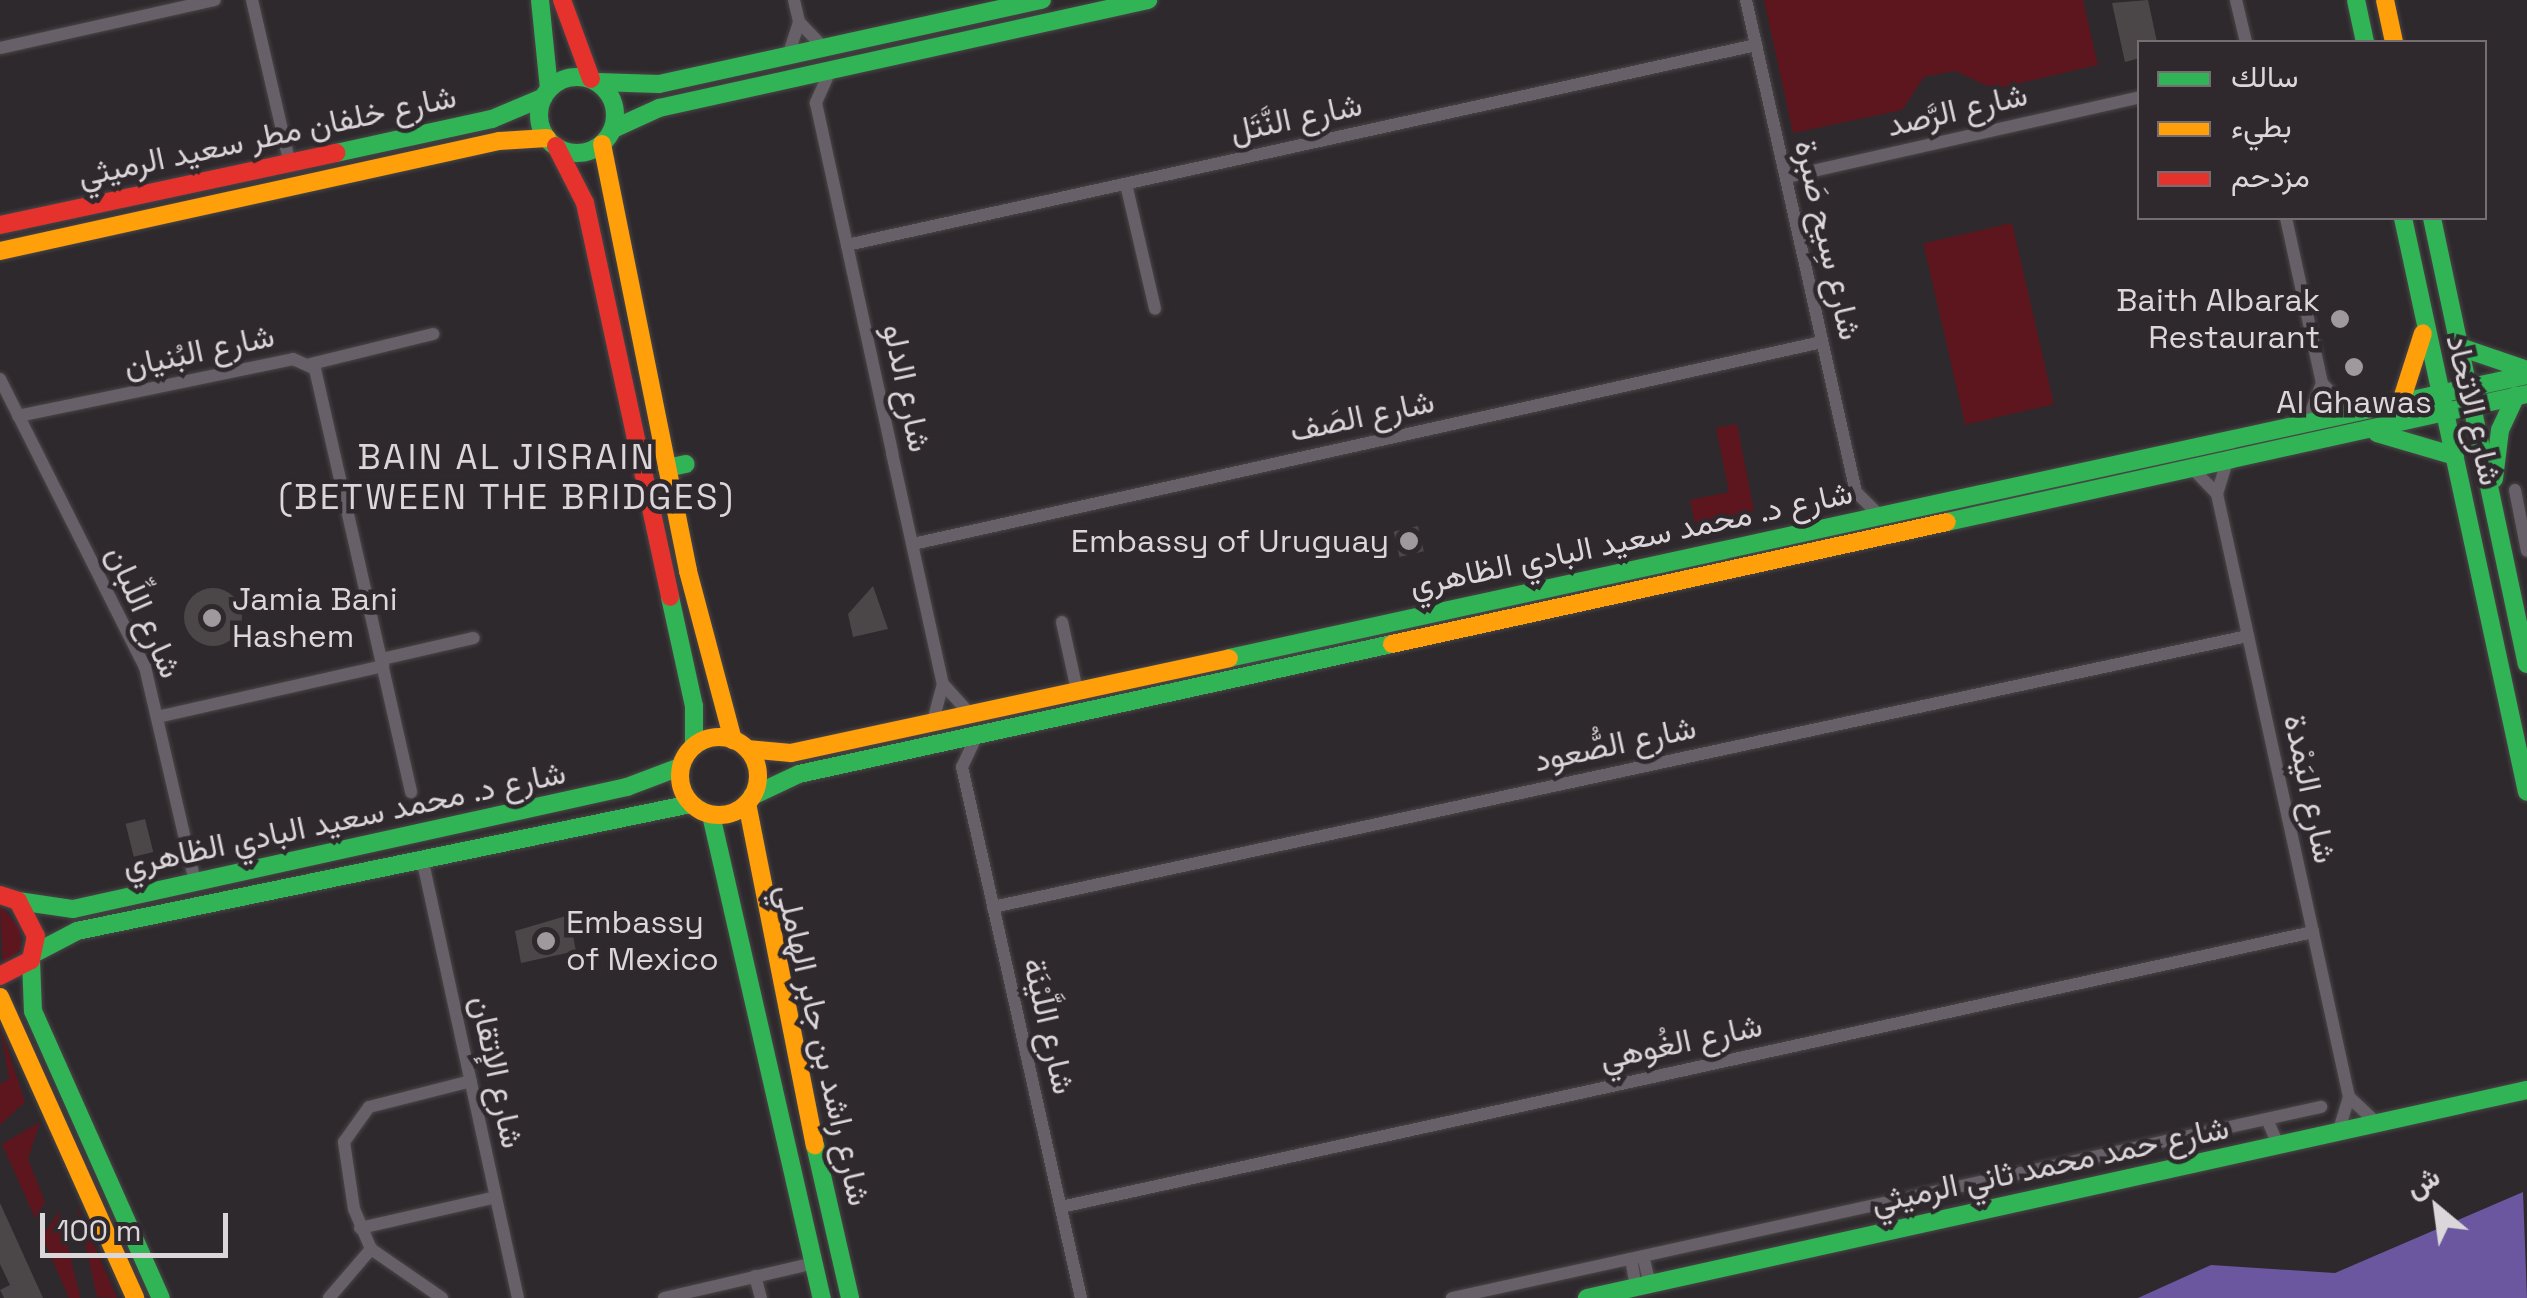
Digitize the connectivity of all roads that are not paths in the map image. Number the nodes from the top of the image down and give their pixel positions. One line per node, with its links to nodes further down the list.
1 (215, 0): 19 (street)
2 (252, 0): 30 (street)
3 (540, 0): 25 (street)
4 (562, 0): 24 (street)
5 (794, 0): 12 (street)
6 (1042, 0): 13 (street)
7 (1148, 0): 18 (street)
8 (1746, 0): 17 (street, شارع سِيح صَبرة)
9 (2236, 0): 14 (street)
10 (2356, 0): 15 (street)
11 (2385, 0): 16 (street)
12 (798, 22): 20 (street); 21 (street)
13 (934, 24): 18 (street); 20 (street)
14 (2246, 40)
15 (2365, 40)
16 (2394, 40)
17 (1756, 45): 31 (street, شارع سِيح صَبرة); 32 (street, شارع النَّتَل)
18 (939, 46): 22 (street)
19 (0, 48)
20 (824, 48): 21 (street)
21 (788, 56): 24 (street)
22 (830, 71): 23 (street); 27 (street)
23 (791, 79): 27 (street); 28 (street)
24 (594, 80): 25 (street); 28 (street)
25 (546, 93): 29 (street); 30 (street, شارع خلفان مطر سعيد الرميثي)
26 (2137, 99): 31 (street, شارع الرَّصد)
27 (816, 103): 37 (street, شارع الدلو)
28 (607, 136): 29 (street); 60 (street)
29 (552, 142): 38 (street, شارع خلفان مطر سعيد الرميثي); 87 (street)
30 (289, 160): 36 (street, شارع خلفان مطر سعيد الرميثي)
31 (1786, 177): 42 (street, شارع سِيح صَبرة)
32 (1126, 184): 37 (street, شارع النَّتَل); 39 (street)
33 (2286, 220): 47 (street)
34 (2402, 220): 40 (street, شارع الاتحاد)
35 (2432, 220): 43 (street, شارع الاتحاد)
36 (0, 225)
37 (848, 244): 68 (street, شارع الدلو)
38 (0, 251)
39 (1155, 309)
40 (2424, 323): 50 (street); 51 (street, شارع الاتحاد)
41 (433, 334): 44 (street)
42 (1822, 342): 63 (street, شارع سِيح صَبرة); 68 (street, شارع الصَف)
43 (2460, 347): 45 (street); 49 (street, شارع الاتحاد)
44 (310, 364): 53 (street, شارع البُنيان); 75 (street, شارع البُنيان)
45 (2527, 372): 49 (street, شارع د. محمد سعيد البادي الظاهري)
46 (0, 379): 53 (street, شارع اللِّبان)
47 (2322, 383): 52 (street); 54 (street)
48 (2521, 395): 49 (street, شارع د. محمد سعيد البادي الظاهري); 65 (street)
49 (2470, 397): 51 (street, شارع د. محمد سعيد البادي الظاهري); 65 (street, شارع الاتحاد)
50 (2400, 402): 51 (street, شارع د. محمد سعيد البادي الظاهري); 52 (street, شارع د. محمد سعيد البادي الظاهري)
51 (2443, 402): 55 (street, شارع د. محمد سعيد البادي الظاهري); 56 (street, شارع الاتحاد)
52 (2349, 412): 54 (street, شارع د. محمد سعيد البادي الظاهري)
53 (18, 416): 82 (street, شارع اللِّبان)
54 (2307, 422): 61 (street, شارع د. محمد سعيد البادي الظاهري)
55 (2346, 434): 56 (street); 57 (street, شارع د. محمد سعيد البادي الظاهري)
56 (2455, 456): 91 (street, شارع الاتحاد)
57 (2228, 459): 59 (street, شارع د. محمد سعيد البادي الظاهري); 64 (street, شارع اليَمْدة)
58 (686, 464): 60 (street)
59 (2192, 467): 61 (street, شارع د. محمد سعيد البادي الظاهري); 64 (street)
60 (667, 468): 85 (street)
61 (2140, 468): 66 (street, شارع د. محمد سعيد البادي الظاهري); 80 (street, شارع د. محمد سعيد البادي الظاهري)
62 (2514, 490): 69 (street)
63 (1856, 492): 66 (street); 67 (street)
64 (2217, 494): 73 (street, شارع اليَمْدة)
65 (2492, 504): 70 (street, شارع الاتحاد)
66 (1879, 515): 67 (street, شارع د. محمد سعيد البادي الظاهري)
67 (1841, 524): 77 (street, شارع د. محمد سعيد البادي الظاهري)
68 (913, 544): 78 (street, شارع الدلو)
69 (2527, 551)
70 (2506, 570): 71 (street); 76 (street, شارع الاتحاد)
71 (2527, 576)
72 (1062, 622): 79 (street)
73 (2248, 636): 98 (street, شارع الصُّعود); 99 (street, شارع اليَمْدة)
74 (474, 638): 75 (street)
75 (383, 662): 82 (street); 90 (street, شارع البُنيان)
76 (2527, 664)
77 (1112, 682): 79 (street, شارع د. محمد سعيد البادي الظاهري); 80 (street)
78 (944, 684): 81 (street, شارع الدلو); 83 (street, شارع الدلو)
79 (1077, 690): 81 (street, شارع د. محمد سعيد البادي الظاهري)
80 (1116, 704): 84 (street, شارع د. محمد سعيد البادي الظاهري)
81 (970, 714): 83 (street, شارع د. محمد سعيد البادي الظاهري)
82 (157, 718): 96 (street, شارع اللِّبان)
83 (933, 722): 85 (street, شارع د. محمد سعيد البادي الظاهري)
84 (976, 735): 86 (street, شارع د. محمد سعيد البادي الظاهري); 89 (street)
85 (740, 744): 87 (street); 92 (street)
86 (936, 744): 89 (street); 92 (street, شارع د. محمد سعيد البادي الظاهري)
87 (694, 746): 88 (street)
88 (680, 767): 93 (street); 96 (street, شارع د. محمد سعيد البادي الظاهري)
89 (962, 767): 98 (street, شارع اللَّيْنَة)
90 (411, 792)
91 (2527, 792)
92 (750, 800): 94 (street); 127 (street, شارع راشد بن جابر الهاملي)
93 (692, 804): 94 (street); 95 (street, شارع د. محمد سعيد البادي الظاهري)
94 (711, 814): 116 (street, شارع راشد بن جابر الهاملي)
95 (422, 858): 100 (street, شارع د. محمد سعيد البادي الظاهري); 103 (street, شارع الإتقان)
96 (195, 882): 97 (street, شارع د. محمد سعيد البادي الظاهري)
97 (6, 896): 100 (street)
98 (993, 907): 112 (street, شارع اللَّيْنَة)
99 (2313, 932): 105 (street, شارع اليَمْدة); 112 (street, شارع الغُوهي)
100 (33, 957): 101 (street, شارع د. محمد سعيد البادي الظاهري); 120 (street)
101 (0, 976)
102 (0, 997): 119 (street)
103 (471, 1082): 111 (street, شارع الإتقان); 113 (street)
104 (2527, 1090): 108 (street, شارع حمد محمد ثاني الرميثي)
105 (2349, 1097): 108 (street); 109 (street, شارع اليَمْدة)
106 (2321, 1107): 107 (street)
107 (2268, 1119): 110 (street); 115 (street)
108 (2378, 1124): 109 (street, شارع حمد محمد ثاني الرميثي)
109 (2338, 1133): 110 (street, شارع حمد محمد ثاني الرميثي)
110 (2278, 1146): 118 (street, شارع حمد محمد ثاني الرميثي)
111 (496, 1197): 113 (street); 123 (street, شارع الإتقان)
112 (1061, 1207): 128 (street, شارع اللَّيْنَة)
113 (360, 1228): 114 (street)
114 (370, 1248): 121 (street); 122 (street)
115 (1637, 1257): 118 (street); 129 (street)
116 (814, 1263): 117 (street); 126 (street, شارع راشد بن جابر الهاملي)
117 (755, 1276): 124 (street); 125 (street)
118 (1643, 1286): 130 (street, شارع حمد محمد ثاني الرميثي)
119 (135, 1298)
120 (161, 1298)
121 (329, 1298)
122 (442, 1298)
123 (518, 1298)
124 (664, 1298)
125 (762, 1298)
126 (822, 1298)
127 (850, 1298)
128 (1081, 1298)
129 (1452, 1298)
130 (1587, 1298)

